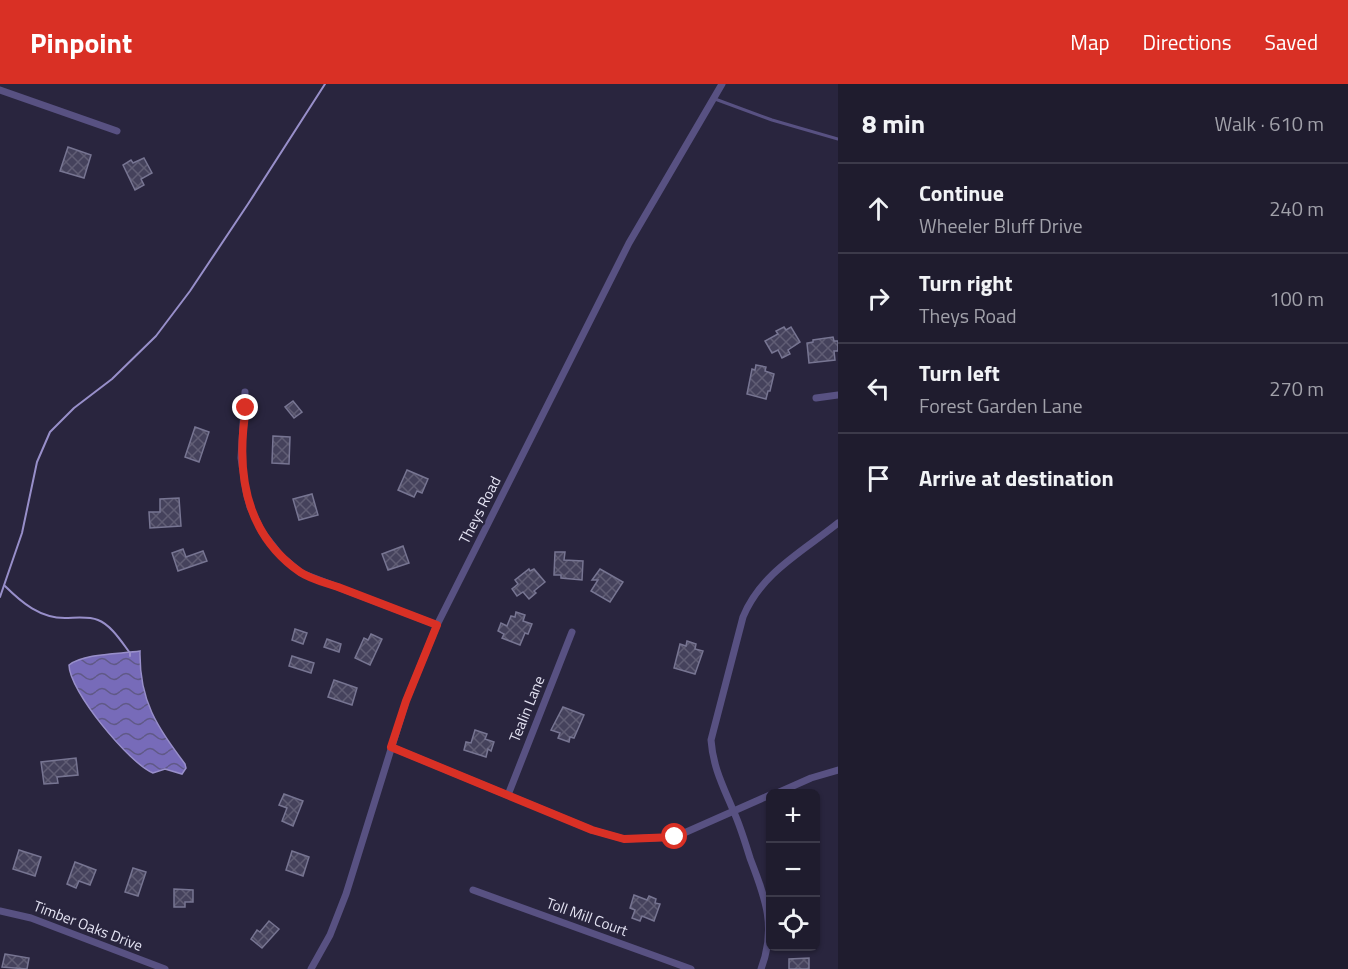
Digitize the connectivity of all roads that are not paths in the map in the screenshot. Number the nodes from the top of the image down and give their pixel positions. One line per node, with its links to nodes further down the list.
1 (722, 84): 3 (street, Theys Road)
2 (0, 90): 4 (street)
3 (713, 99): 5 (lane); 10 (street, Theys Road)
4 (117, 131)
5 (838, 139)
6 (245, 392): 10 (street)
7 (838, 395): 8 (street)
8 (816, 398)
9 (838, 524): 17 (street)
10 (437, 625): 12 (street, Theys Road)
11 (572, 632): 15 (street, Tealin Lane)
12 (391, 747): 15 (street); 21 (street, Theys Road)
13 (838, 770): 14 (street)
14 (786, 789)
15 (508, 795): 17 (street)
16 (766, 797): 17 (street)
17 (734, 812): 23 (street)
18 (473, 890): 22 (street, Toll Mill Court)
19 (0, 911): 20 (street, Timber Oaks Drive)
20 (165, 969)
21 (311, 969)
22 (691, 969)
23 (761, 969)

